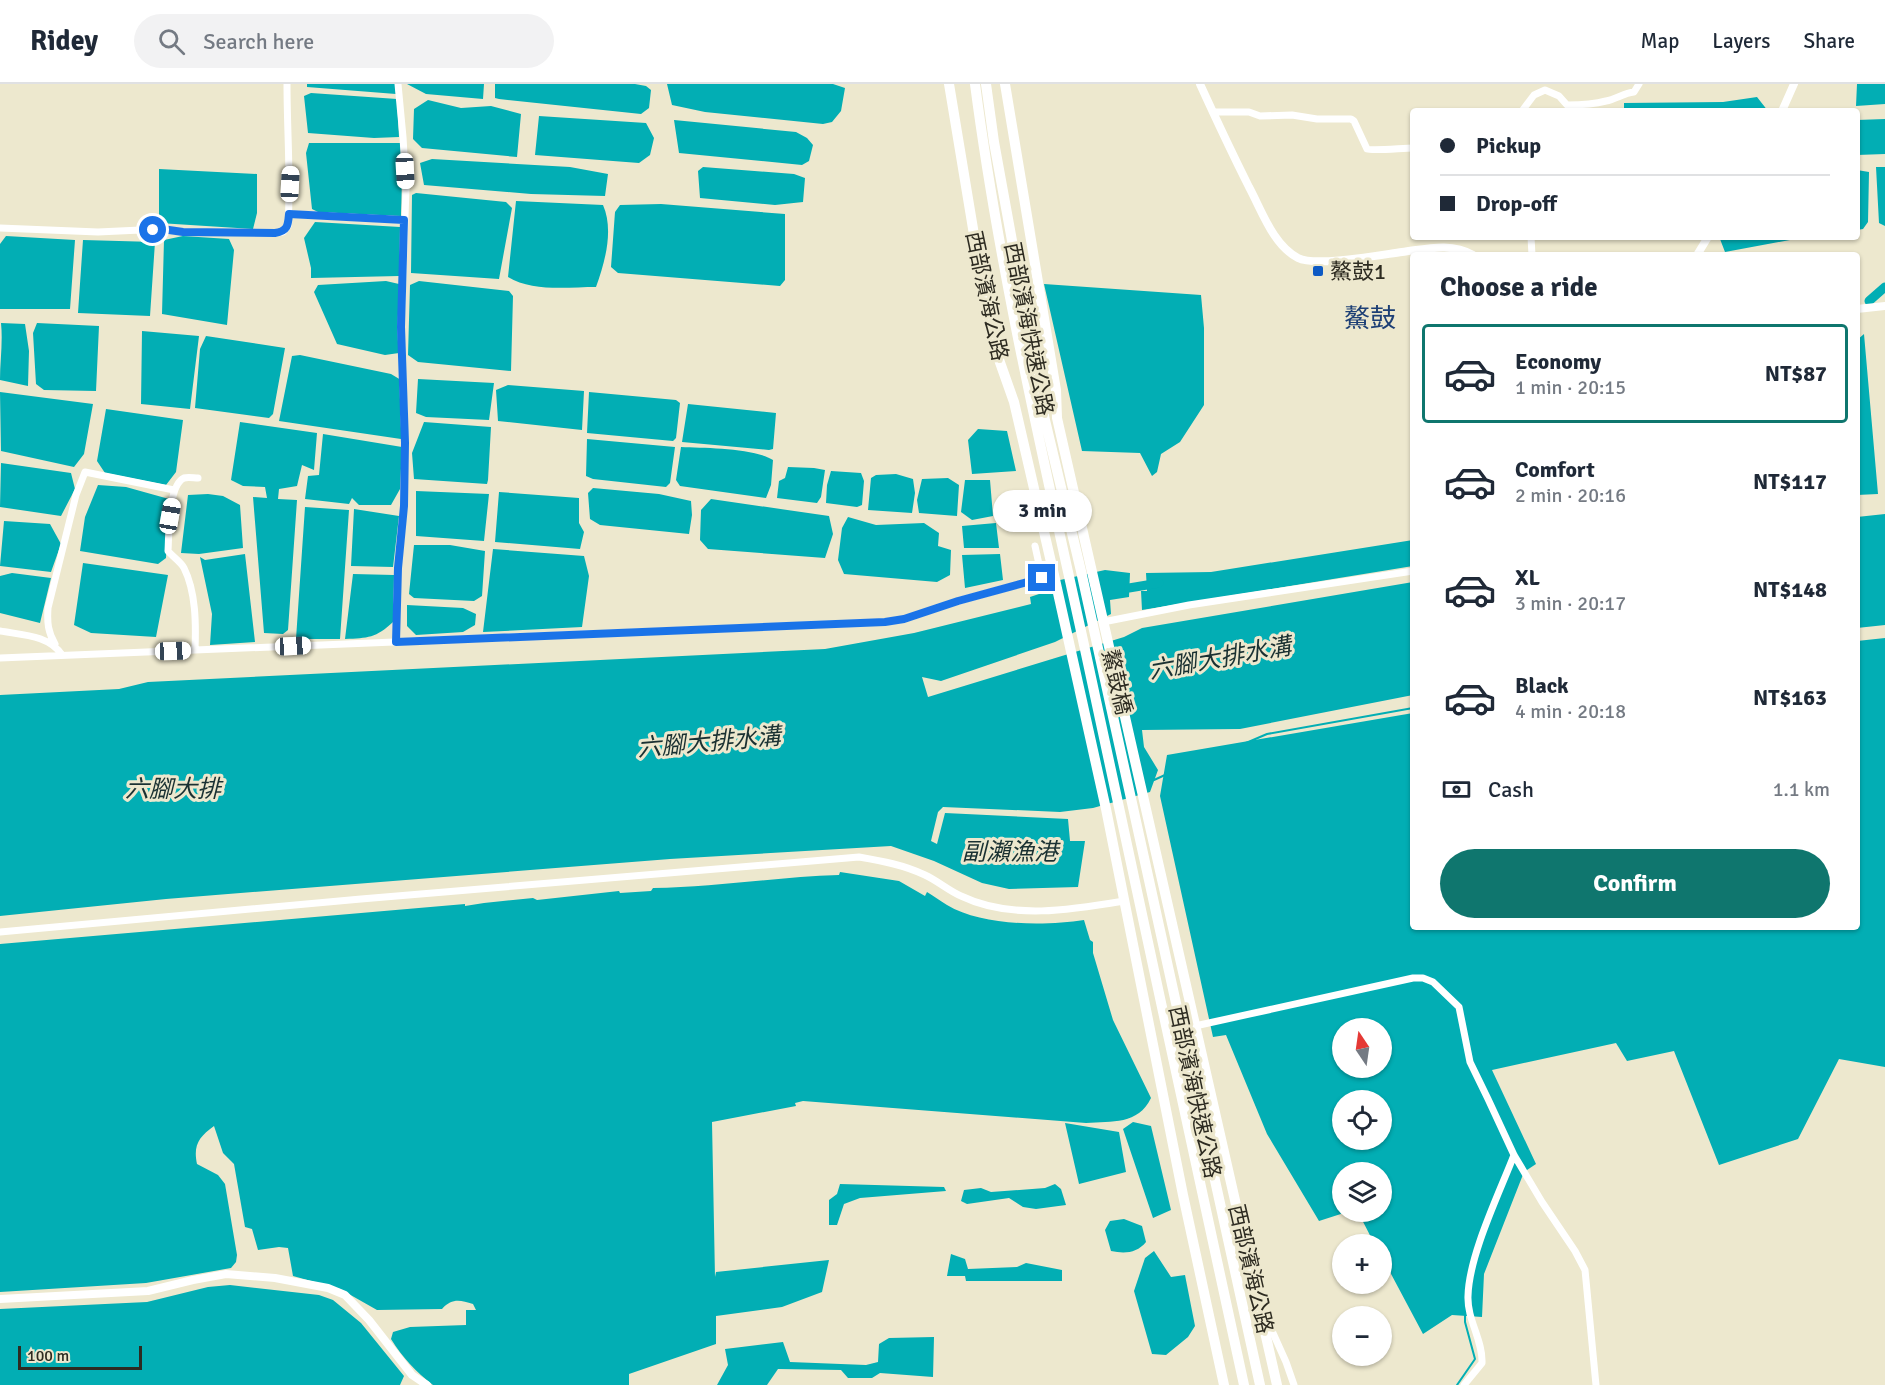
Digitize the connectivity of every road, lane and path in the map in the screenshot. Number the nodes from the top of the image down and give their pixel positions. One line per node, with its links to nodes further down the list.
1 (287, 84): 14 (street)
2 (398, 84): 15 (street)
3 (949, 84): 26 (main road, 西部濱海公路)
4 (975, 84): 23 (main road, 西部濱海快速公路)
5 (986, 84): 24 (main road, 西部濱海快速公路)
6 (1005, 84): 27 (main road, 鰲鼓橋)
7 (1200, 84): 12 (street)
8 (1639, 84): 10 (street)
9 (1794, 84): 11 (street)
10 (1523, 108)
11 (1783, 108)
12 (1213, 112): 13 (street); 17 (street)
13 (1410, 148)
14 (289, 214): 15 (street); 16 (street)
15 (404, 220): 29 (street)
16 (0, 228)
17 (1467, 252)
18 (1885, 306): 19 (street)
19 (1860, 309)
20 (198, 477): 21 (street)
21 (174, 490): 30 (street); 31 (street)
22 (1035, 546): 29 (street)
23 (1067, 570): 35 (main road, 鰲鼓橋)
24 (1081, 571): 34 (main road, 鰲鼓橋)
25 (1410, 571): 27 (street)
26 (1054, 574): 37 (main road, 鰲鼓橋)
27 (1103, 622): 36 (main road, 鰲鼓橋)
28 (0, 631): 30 (street)
29 (396, 642): 31 (street)
30 (55, 644): 32 (street)
31 (195, 650): 32 (street)
32 (62, 655): 33 (street)
33 (0, 658)
34 (1130, 798): 46 (main road, 西部濱海快速公路)
35 (1118, 801): 45 (main road, 西部濱海快速公路)
36 (1145, 801): 39 (main road, 西部濱海公路)
37 (1124, 902): 38 (street); 44 (main road)
38 (0, 932)
39 (1195, 1026): 40 (street); 42 (main road, 西部濱海公路)
40 (1514, 1155): 49 (street); 50 (street)
41 (0, 1299): 43 (street)
42 (1258, 1299): 47 (main road, 西部濱海公路); 48 (street)
43 (427, 1385)
44 (1224, 1385)
45 (1244, 1385)
46 (1260, 1385)
47 (1277, 1385)
48 (1294, 1385)
49 (1464, 1385)
50 (1596, 1385)

